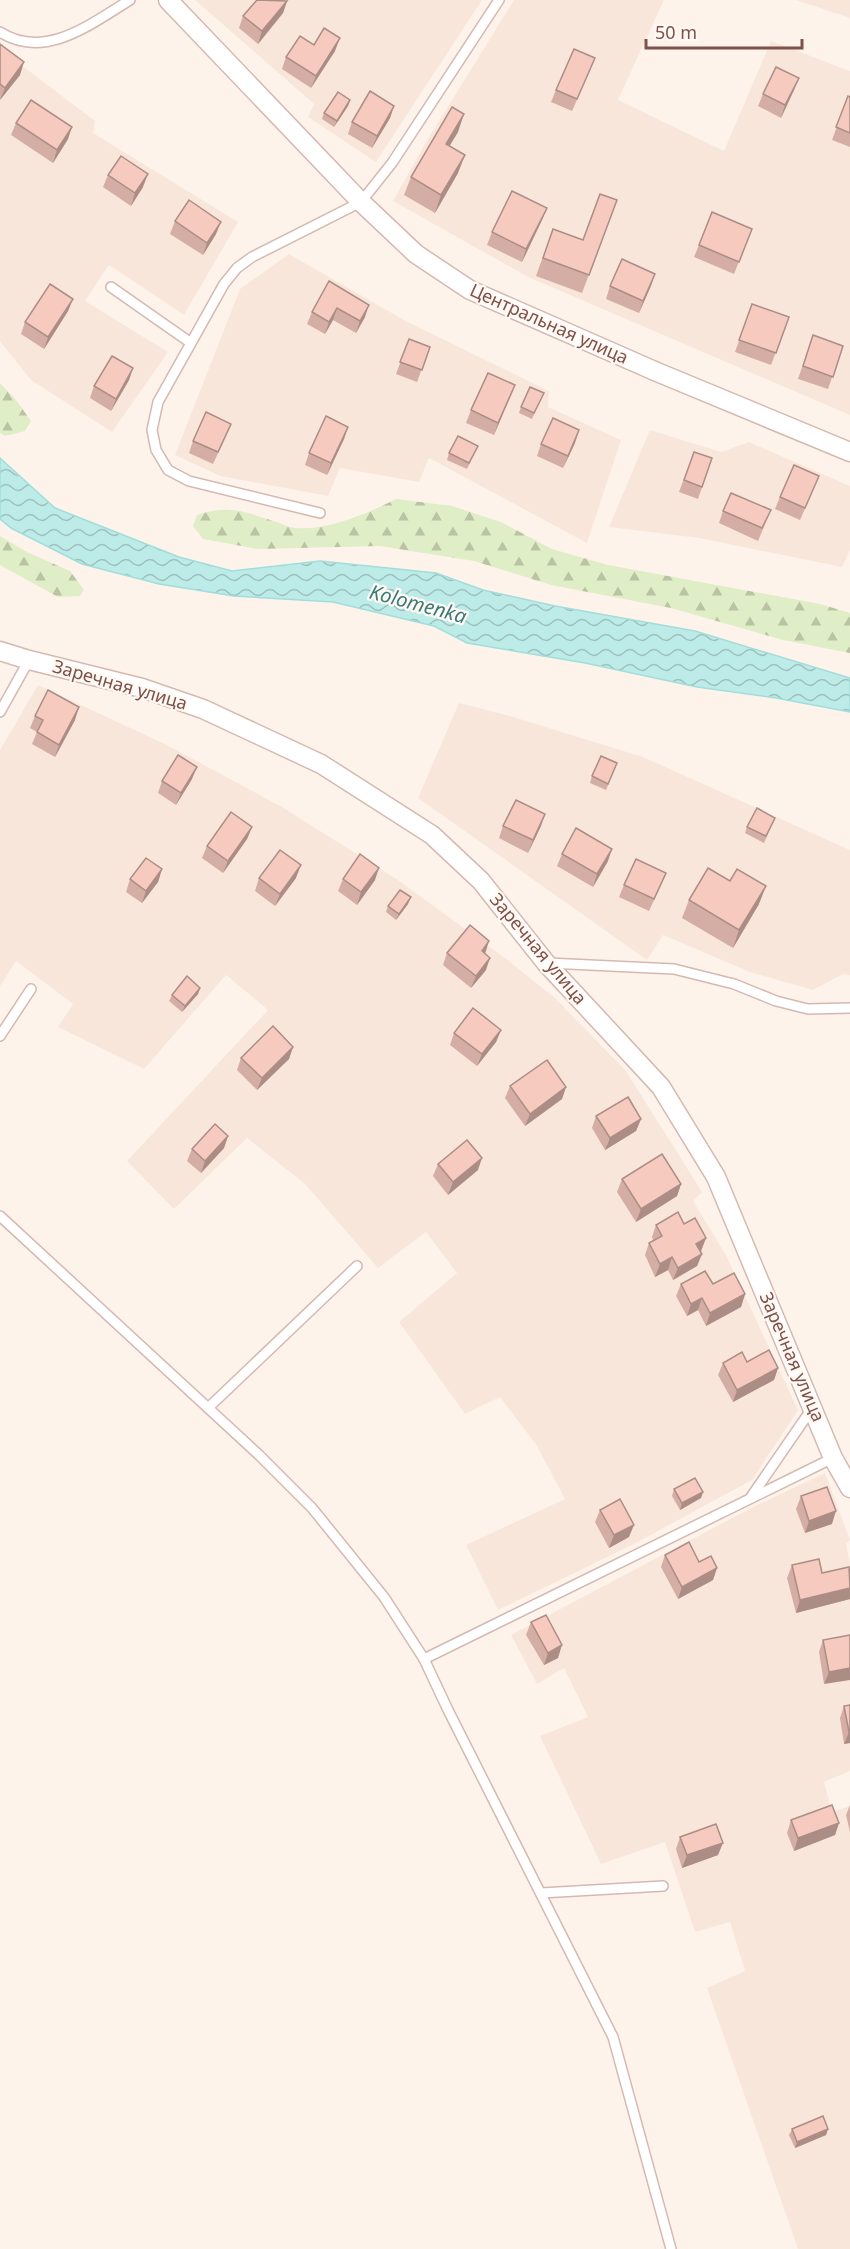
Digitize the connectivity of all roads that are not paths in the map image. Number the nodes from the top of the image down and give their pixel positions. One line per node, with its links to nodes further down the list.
1 (130, 0): 4 (lane)
2 (168, 0): 5 (street, Центральная улица)
3 (499, 0): 5 (lane)
4 (0, 32)
5 (361, 202): 7 (lane); 8 (street, Центральная улица)
6 (111, 287): 7 (lane)
7 (191, 343): 9 (lane)
8 (850, 452)
9 (320, 513)
10 (0, 651): 11 (street, Заречная улица)
11 (29, 660): 12 (lane); 13 (street, Заречная улица)
12 (0, 712)
13 (546, 963): 15 (lane); 19 (street, Заречная улица)
14 (31, 989): 16 (lane)
15 (850, 1008)
16 (0, 1036)
17 (0, 1216): 20 (lane)
18 (357, 1266): 20 (lane)
19 (813, 1407): 21 (street, Заречная улица); 23 (lane)
20 (208, 1408): 24 (lane)
21 (833, 1458): 22 (street, Заречная улица); 23 (lane)
22 (850, 1488)
23 (750, 1499): 24 (lane)
24 (424, 1659): 26 (lane)
25 (663, 1886): 26 (lane)
26 (541, 1893): 27 (lane)
27 (671, 2249)

